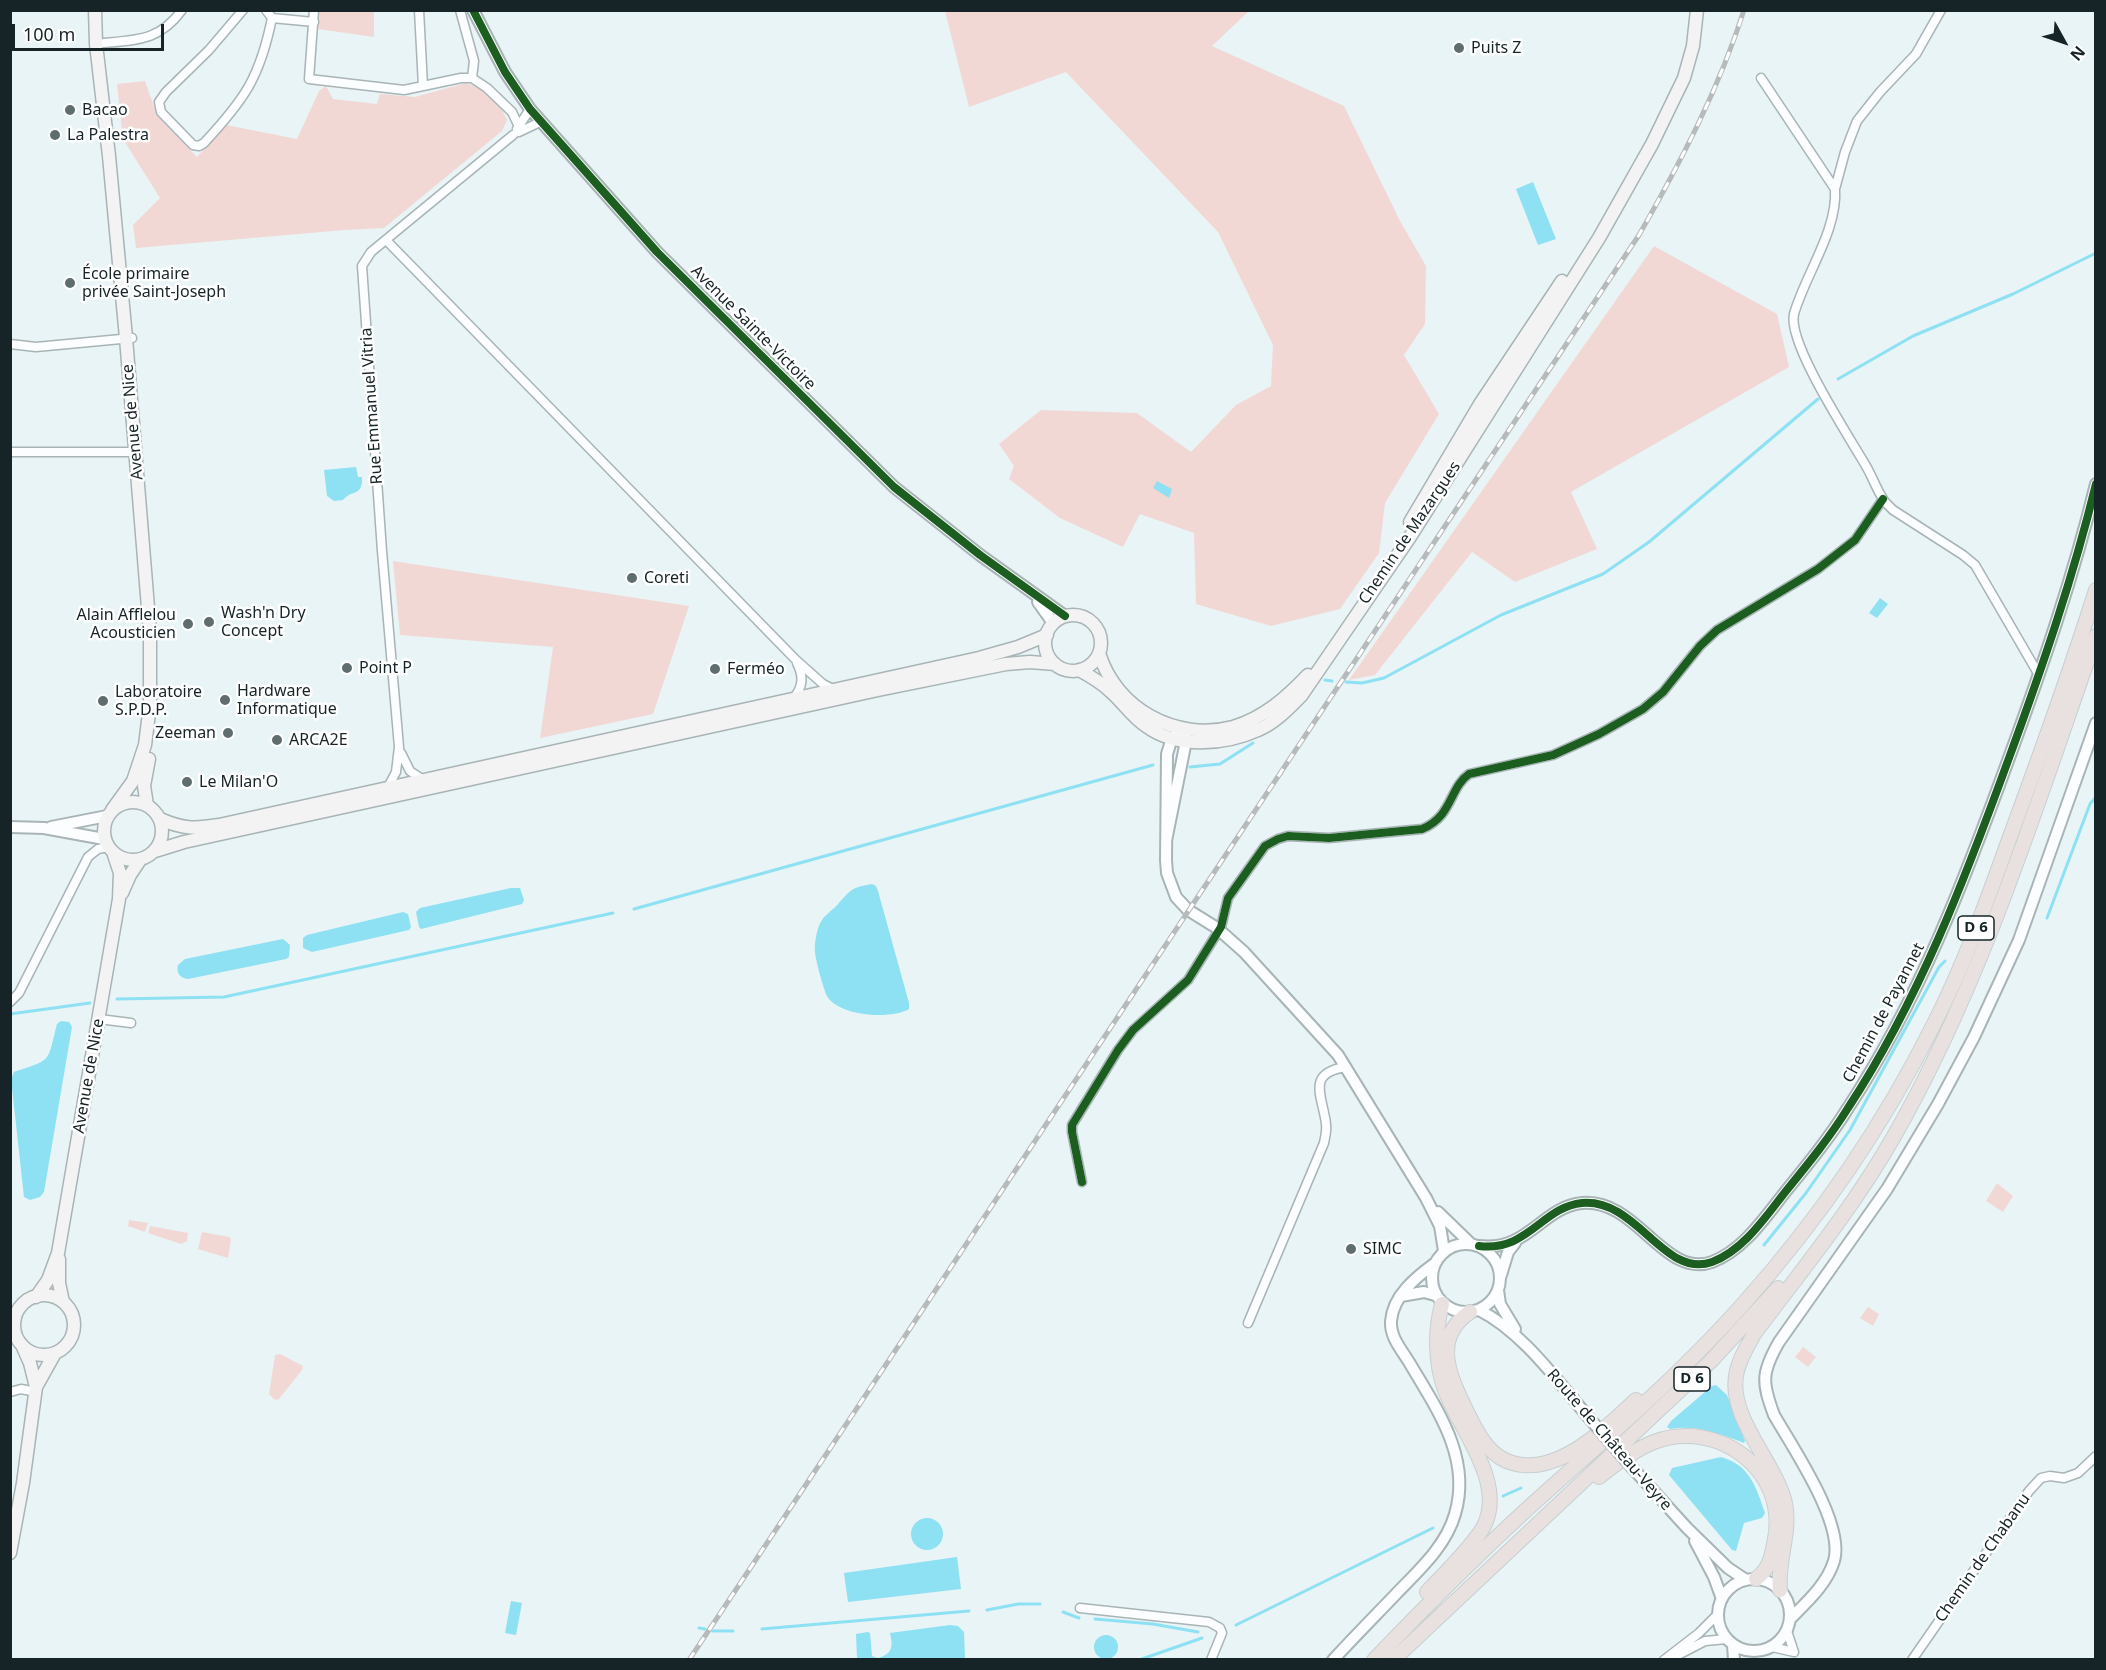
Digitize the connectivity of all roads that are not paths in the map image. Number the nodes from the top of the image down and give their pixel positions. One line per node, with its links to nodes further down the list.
1 (95, 10): 13 (main road, Avenue de Nice)
2 (182, 10): 14 (street)
3 (243, 10): 11 (street)
4 (266, 10): 11 (street)
5 (314, 10): 12 (street)
6 (419, 10): 17 (street)
7 (460, 10): 15 (street)
8 (472, 10): 18 (street, Avenue Sainte-Victoire)
9 (1697, 10): 34 (main road, Chemin de Mazargues)
10 (1941, 10): 21 (street)
11 (272, 18): 12 (street)
12 (314, 22): 17 (street)
13 (97, 25): 14 (main road, Avenue de Nice); 23 (main road, Avenue de Nice)
14 (104, 43): 23 (main road, Avenue de Nice)
15 (472, 78): 17 (street); 20 (street)
16 (1761, 78): 21 (street)
17 (423, 86)
18 (530, 109): 19 (street, Avenue Sainte-Victoire); 20 (street)
19 (540, 122): 20 (street); 30 (street, Avenue Sainte-Victoire)
20 (518, 131): 22 (street, Rue Emmanuel Vitria)
21 (1835, 189): 28 (street)
22 (386, 240): 36 (street); 46 (street, Rue Emmanuel Vitria)
23 (129, 338): 24 (street); 26 (main road, Avenue de Nice); 49 (main road, Avenue de Nice)
24 (10, 344)
25 (10, 452): 26 (street)
26 (135, 452): 50 (main road, Avenue de Nice)
27 (2096, 484): 39 (street, Chemin de Payannet)
28 (1882, 499): 39 (street); 59 (street)
29 (2096, 590): 68 (highway, D 6)
30 (1031, 592): 31 (street, Avenue Sainte-Victoire); 32 (street, Avenue Sainte-Victoire)
31 (1065, 616): 32 (main road); 35 (main road)
32 (1050, 629): 37 (main road); 40 (main road)
33 (2096, 636): 63 (highway, D 6)
34 (1332, 651): 42 (main road); 45 (main road)
35 (1099, 653): 38 (main road); 42 (main road)
36 (796, 660): 40 (street); 41 (street)
37 (1055, 664): 38 (main road); 56 (main road)
38 (1079, 670): 44 (main road)
39 (2039, 675): 67 (street, Chemin de Payannet)
40 (835, 690): 41 (main road)
41 (793, 699): 47 (main road)
42 (1183, 728): 44 (street); 45 (street)
43 (2094, 730): 91 (street)
44 (1172, 738): 45 (main road); 54 (street)
45 (1186, 741): 54 (street)
46 (399, 747): 47 (street); 48 (street)
47 (425, 781): 48 (main road)
48 (387, 789): 51 (main road)
49 (147, 805): 50 (main road); 51 (main road)
50 (109, 813): 53 (street); 55 (main road)
51 (160, 819): 56 (main road)
52 (10, 827): 53 (street)
53 (44, 828): 55 (street)
54 (1166, 841): 59 (street)
55 (108, 847): 57 (main road); 58 (main road, Avenue de Nice); 60 (street)
56 (155, 851): 57 (main road)
57 (140, 860): 58 (main road, Avenue de Nice)
58 (119, 899): 61 (main road, Avenue de Nice)
59 (1220, 930): 64 (street); 65 (street)
60 (10, 1002)
61 (99, 1019): 62 (street); 71 (main road, Avenue de Nice)
62 (131, 1023)
63 (1938, 1053): 92 (highway); 93 (highway, D 6)
64 (1346, 1067): 66 (street); 80 (street)
65 (1082, 1182)
66 (1426, 1198): 69 (street); 70 (street)
67 (1519, 1238): 69 (street, Chemin de Payannet); 73 (street, Chemin de Payannet)
68 (1799, 1238): 78 (highway); 105 (highway, D 6)
69 (1474, 1245): 70 (street); 73 (street)
70 (1444, 1251): 72 (street)
71 (58, 1253): 75 (main road, Avenue de Nice); 77 (main road, Avenue de Nice)
72 (1434, 1264): 74 (street); 76 (street)
73 (1499, 1285): 78 (street); 83 (street, Route de Château-Veyre)
74 (1401, 1296): 76 (street); 103 (street)
75 (36, 1297): 77 (main road); 79 (main road)
76 (1439, 1299): 78 (street); 104 (highway)
77 (63, 1302): 84 (main road)
78 (1474, 1311): 83 (street, Route de Château-Veyre)
79 (14, 1312): 81 (main road)
80 (1248, 1323)
81 (12, 1329): 82 (main road)
82 (21, 1344): 84 (main road); 85 (main road)
83 (1531, 1352): 88 (street, Route de Château-Veyre, bridge)
84 (55, 1353): 85 (main road)
85 (36, 1389): 86 (street); 89 (main road)
86 (10, 1392)
87 (2096, 1456): 112 (street, Chemin de Chabanu)
88 (1687, 1528): 90 (street, Route de Château-Veyre); 94 (street, Route de Château-Veyre)
89 (10, 1552)
90 (1751, 1580): 92 (street); 93 (highway); 94 (street)
91 (1814, 1594): 92 (street); 97 (street)
92 (1784, 1596): 97 (street)
93 (1458, 1597): 106 (highway, D 6)
94 (1722, 1599): 96 (street)
95 (1080, 1608): 102 (street)
96 (1718, 1614): 99 (street); 107 (street)
97 (1790, 1619): 98 (street)
98 (1787, 1631): 100 (street); 101 (street)
99 (1730, 1642): 100 (street); 108 (street); 109 (street)
100 (1768, 1649): 101 (street); 110 (street)
101 (1794, 1652): 111 (street)
102 (1211, 1659)
103 (1333, 1659)
104 (1365, 1659)
105 (1374, 1659)
106 (1393, 1659)
107 (1664, 1659)
108 (1671, 1659)
109 (1734, 1659)
110 (1755, 1659)
111 (1802, 1659)
112 (1912, 1659)

